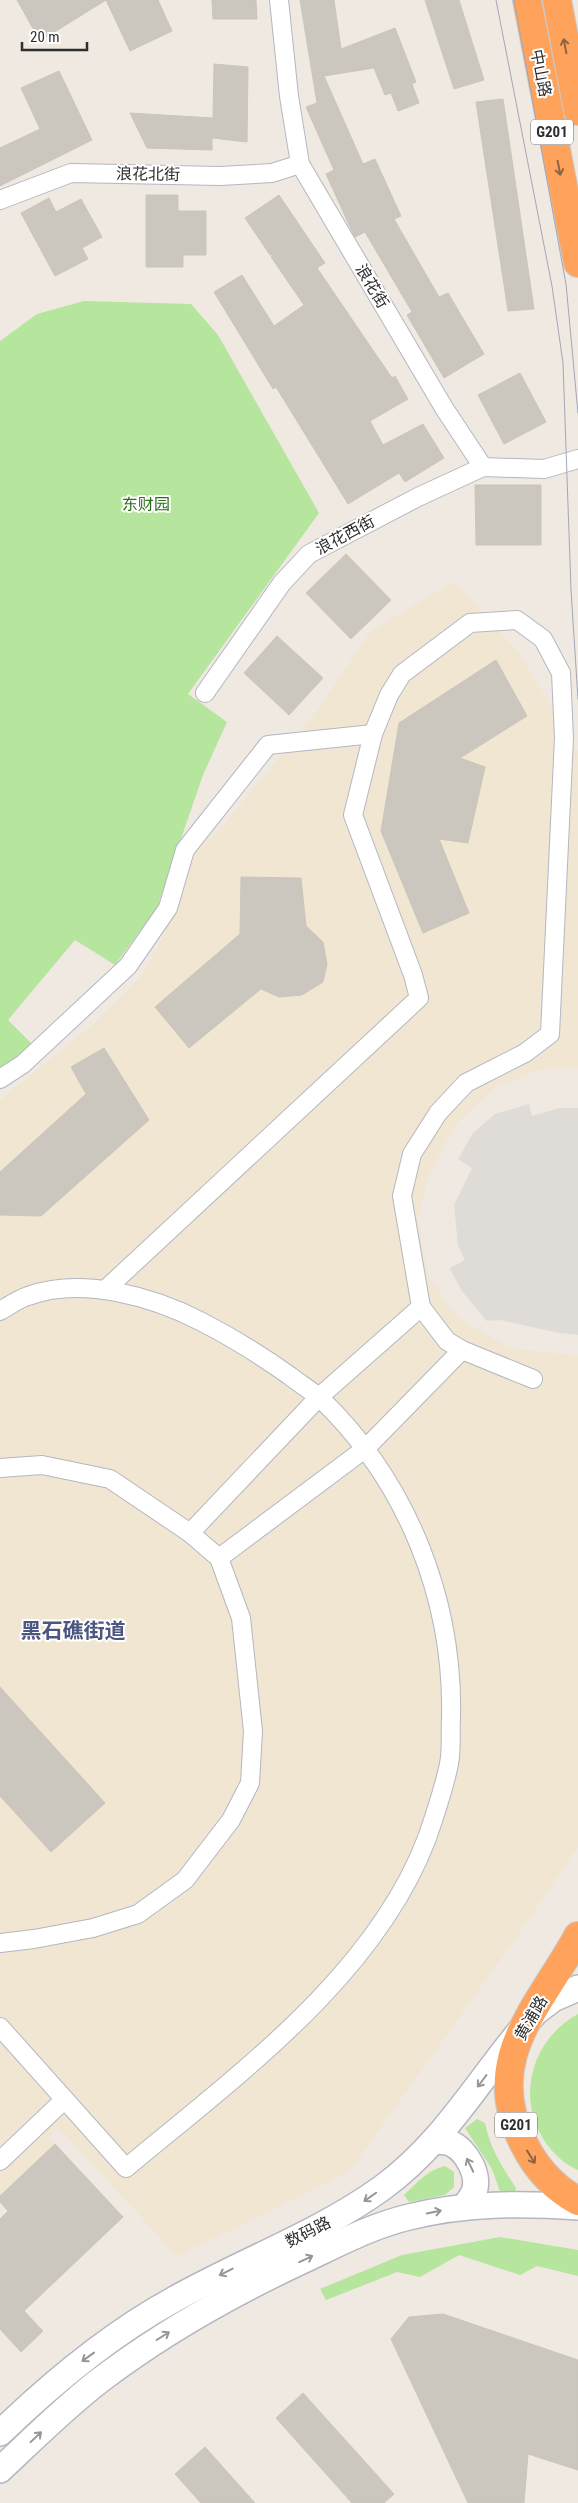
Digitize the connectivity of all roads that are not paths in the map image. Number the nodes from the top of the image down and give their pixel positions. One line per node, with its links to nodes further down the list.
1 (279, 0): 5 (street, 浪花街)
2 (527, 0): 7 (highway, 中山路 / G201, one-way to 7)
3 (556, 0): 4 (highway, 中山路 / G201, one-way to 3)
4 (578, 111)
5 (300, 164): 6 (street, 浪花北街); 9 (street, 浪花街)
6 (0, 200)
7 (578, 263)
8 (578, 460): 9 (street)
9 (483, 467): 10 (street, 浪花西街)
10 (205, 693)
11 (373, 734): 12 (street); 13 (street); 14 (street)
12 (0, 1079)
13 (106, 1289): 15 (street); 18 (street)
14 (421, 1307): 16 (street); 18 (street)
15 (0, 1311)
16 (462, 1350): 17 (street); 19 (street)
17 (533, 1379)
18 (319, 1397): 19 (street); 21 (street)
19 (366, 1448): 22 (street); 28 (street)
20 (0, 1468): 21 (street)
21 (190, 1532): 22 (street)
22 (219, 1558): 24 (street)
23 (578, 1936): 27 (highway, 黄浦路 / G201)
24 (0, 1942)
25 (578, 1988): 27 (main road, 数码路)
26 (0, 2027): 28 (street)
27 (522, 2028): 29 (main road, 数码路, one-way to 29); 31 (highway, 黄浦路 / G201, one-way to 31)
28 (64, 2100): 30 (street)
29 (434, 2141): 32 (main road, one-way to 29); 34 (main road, 数码路, one-way to 34)
30 (0, 2161)
31 (578, 2200)
32 (464, 2207): 33 (main road, 数码路); 35 (main road, 数码路, one-way to 32)
33 (578, 2207)
34 (0, 2433)
35 (0, 2470)

